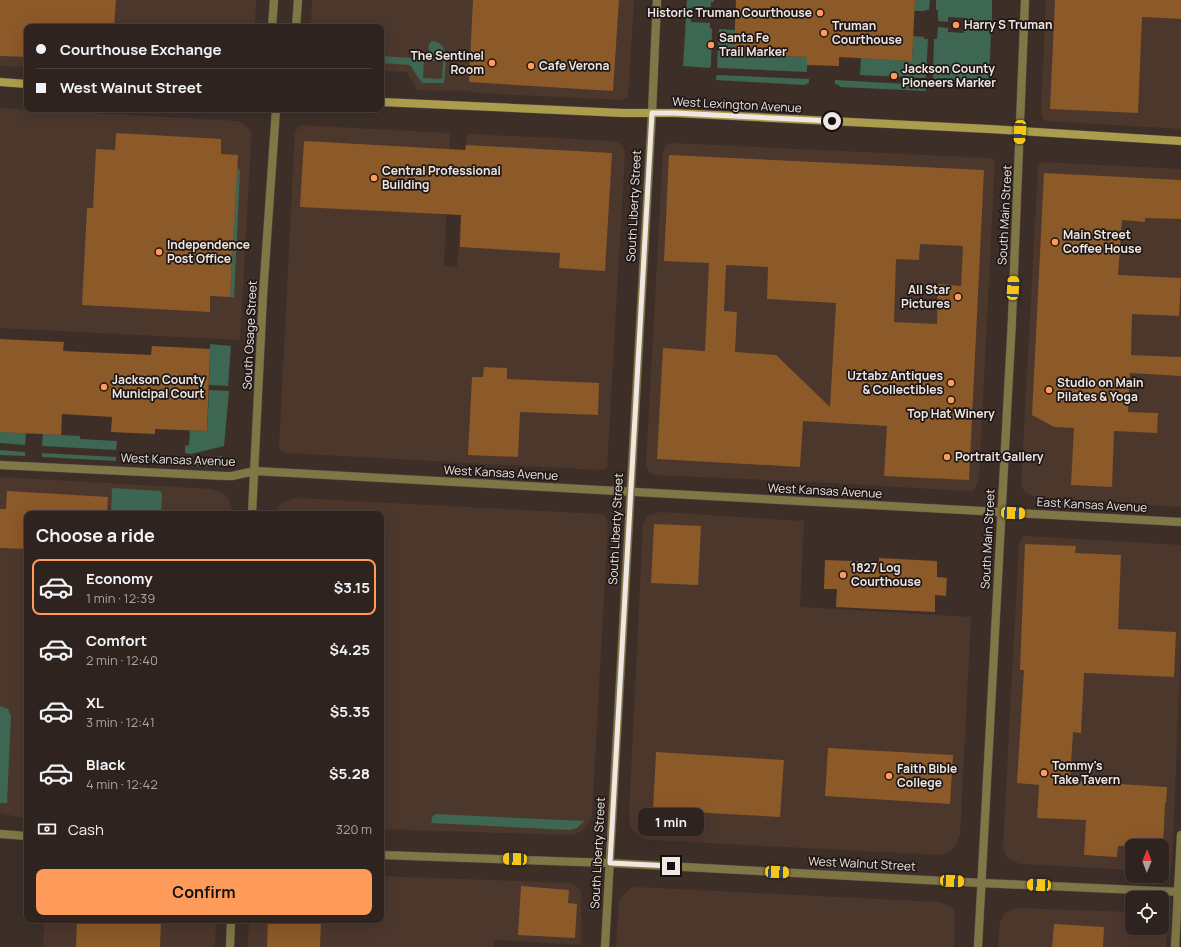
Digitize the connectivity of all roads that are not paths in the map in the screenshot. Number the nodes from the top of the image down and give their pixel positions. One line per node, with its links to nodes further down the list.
1 (274, 0): 5 (street)
2 (298, 0): 6 (street)
3 (657, 0): 11 (street, South Liberty Street)
4 (1025, 0): 12 (street, South Main Street)
5 (272, 24)
6 (296, 24)
7 (0, 82): 8 (street)
8 (24, 84)
9 (384, 102): 11 (street, West Lexington Avenue)
10 (276, 112): 15 (street, South Osage Street)
11 (652, 113): 12 (street, West Lexington Avenue); 16 (street, South Liberty Street)
12 (1020, 132): 13 (street, West Lexington Avenue); 18 (street, South Main Street)
13 (1181, 141)
14 (0, 465): 15 (street, West Kansas Avenue)
15 (255, 471): 16 (street, West Kansas Avenue); 17 (street, South Osage Street)
16 (630, 492): 18 (street, West Kansas Avenue); 24 (street, South Liberty Street)
17 (252, 511)
18 (1002, 513): 19 (street, East Kansas Avenue); 25 (street, South Main Street)
19 (1181, 522)
20 (2, 832): 22 (street)
21 (1181, 835): 26 (street)
22 (24, 836)
23 (384, 855): 24 (street, West Walnut Street)
24 (610, 863): 25 (street, West Walnut Street); 29 (street, South Liberty Street)
25 (982, 883): 26 (street, West Walnut Street); 30 (street, South Main Street)
26 (1180, 892): 31 (street)
27 (231, 923): 28 (street)
28 (230, 947)
29 (605, 947)
30 (978, 947)
31 (1175, 947)

